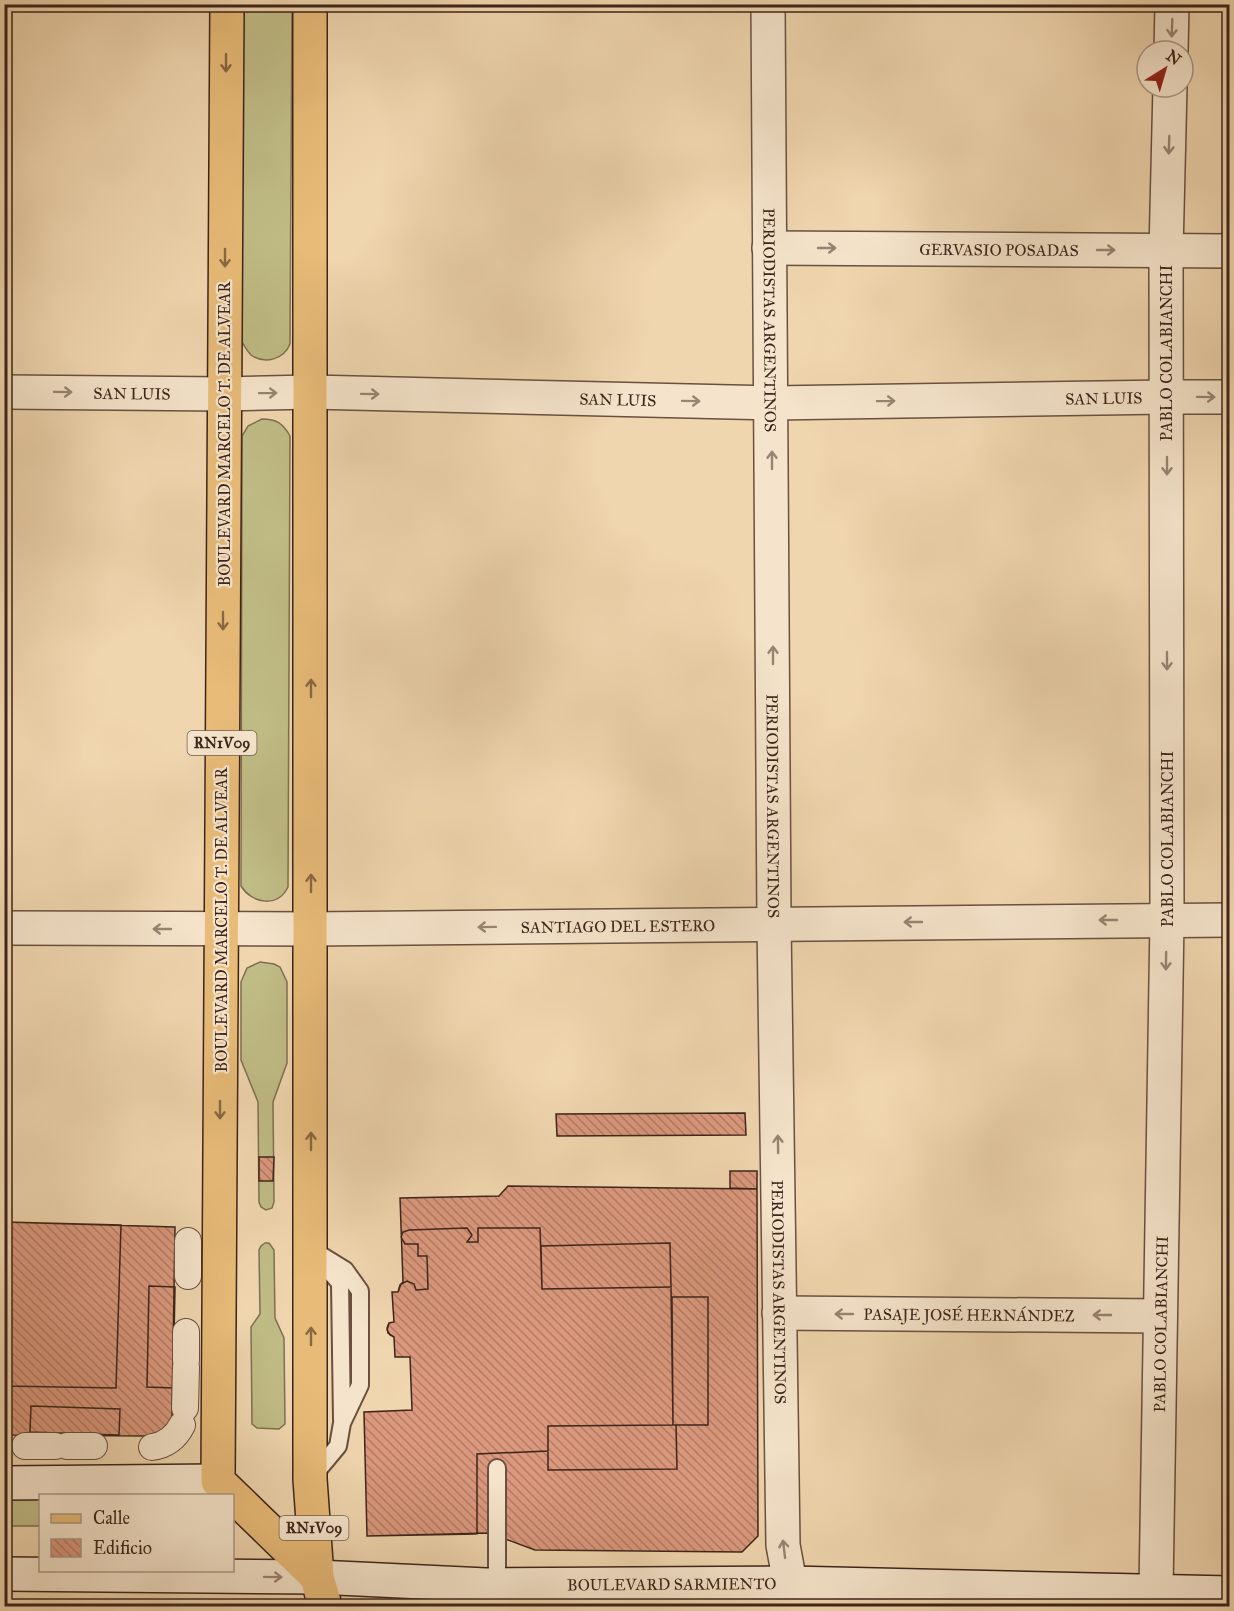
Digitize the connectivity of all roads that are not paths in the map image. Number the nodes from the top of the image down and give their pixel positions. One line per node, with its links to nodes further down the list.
1 (227, 4): 12 (main road, BOULEVARD MARCELO T. DE ALVEAR / RN1V09, one-way to 12)
2 (310, 4): 11 (main road, RN1V09)
3 (768, 4): 7 (street, PERIODISTAS ARGENTINOS)
4 (1173, 4): 5 (street, one-way to 5)
5 (1172, 39)
6 (1170, 99): 9 (street, PABLO COLABIANCHI, one-way to 9)
7 (769, 248): 9 (street, GERVASIO POSADAS, one-way to 9); 15 (street, PERIODISTAS ARGENTINOS)
8 (1230, 250): 9 (street, GERVASIO POSADAS)
9 (1166, 251): 13 (street, PABLO COLABIANCHI)
10 (4, 392): 12 (street, SAN LUIS, one-way to 12)
11 (311, 392): 12 (street, SAN LUIS, one-way to 11); 15 (street, SAN LUIS, one-way to 15); 21 (main road, RN1V09, one-way to 11)
12 (224, 394): 20 (main road, BOULEVARD MARCELO T. DE ALVEAR / RN1V09, one-way to 20)
13 (1167, 397): 14 (street, SAN LUIS, one-way to 14); 15 (street, SAN LUIS, one-way to 13); 16 (street, PABLO COLABIANCHI, one-way to 16)
14 (1230, 397)
15 (772, 403): 18 (street, PERIODISTAS ARGENTINOS, one-way to 15)
16 (1167, 920): 17 (street, SANTIAGO DEL ESTERO); 18 (street, SANTIAGO DEL ESTERO, one-way to 18); 26 (street, PABLO COLABIANCHI, one-way to 26)
17 (1230, 920)
18 (774, 923): 21 (street, SANTIAGO DEL ESTERO, one-way to 21); 25 (street, PERIODISTAS ARGENTINOS, one-way to 18)
19 (4, 928): 20 (street, SANTIAGO DEL ESTERO, one-way to 19)
20 (220, 929): 21 (street, SANTIAGO DEL ESTERO); 36 (main road, BOULEVARD MARCELO T. DE ALVEAR / RN1V09, one-way to 36)
21 (311, 929): 23 (main road, RN1V09, one-way to 21)
22 (188, 1241): 24 (street)
23 (311, 1249): 28 (lane); 29 (main road, RN1V09, one-way to 23); 30 (lane)
24 (188, 1276)
25 (779, 1313): 26 (street, PASAJE JOSÉ HERNÁNDEZ, one-way to 25); 44 (street, PERIODISTAS ARGENTINOS, one-way to 25)
26 (1160, 1316): 42 (street, PABLO COLABIANCHI)
27 (186, 1332): 33 (street)
28 (341, 1368): 29 (lane); 30 (lane)
29 (310, 1396): 35 (main road, RN1V09)
30 (342, 1423): 35 (lane)
31 (15, 1446): 32 (street)
32 (94, 1446)
33 (152, 1447)
34 (497, 1468): 40 (lane)
35 (310, 1479): 45 (main road, RN1V09)
36 (218, 1480): 37 (street); 38 (main road, RN1V09)
37 (4, 1483)
38 (230, 1494)
39 (234, 1499): 45 (main road, RN1V09)
40 (497, 1570)
41 (4, 1574): 45 (street, BOULEVARD SARMIENTO, one-way to 45)
42 (1156, 1590): 44 (street, BOULEVARD SARMIENTO); 46 (street, BOULEVARD SARMIENTO)
43 (1230, 1593): 46 (street, BOULEVARD SARMIENTO)
44 (790, 1595): 45 (street, BOULEVARD SARMIENTO)
45 (318, 1597)
46 (1196, 1599)

